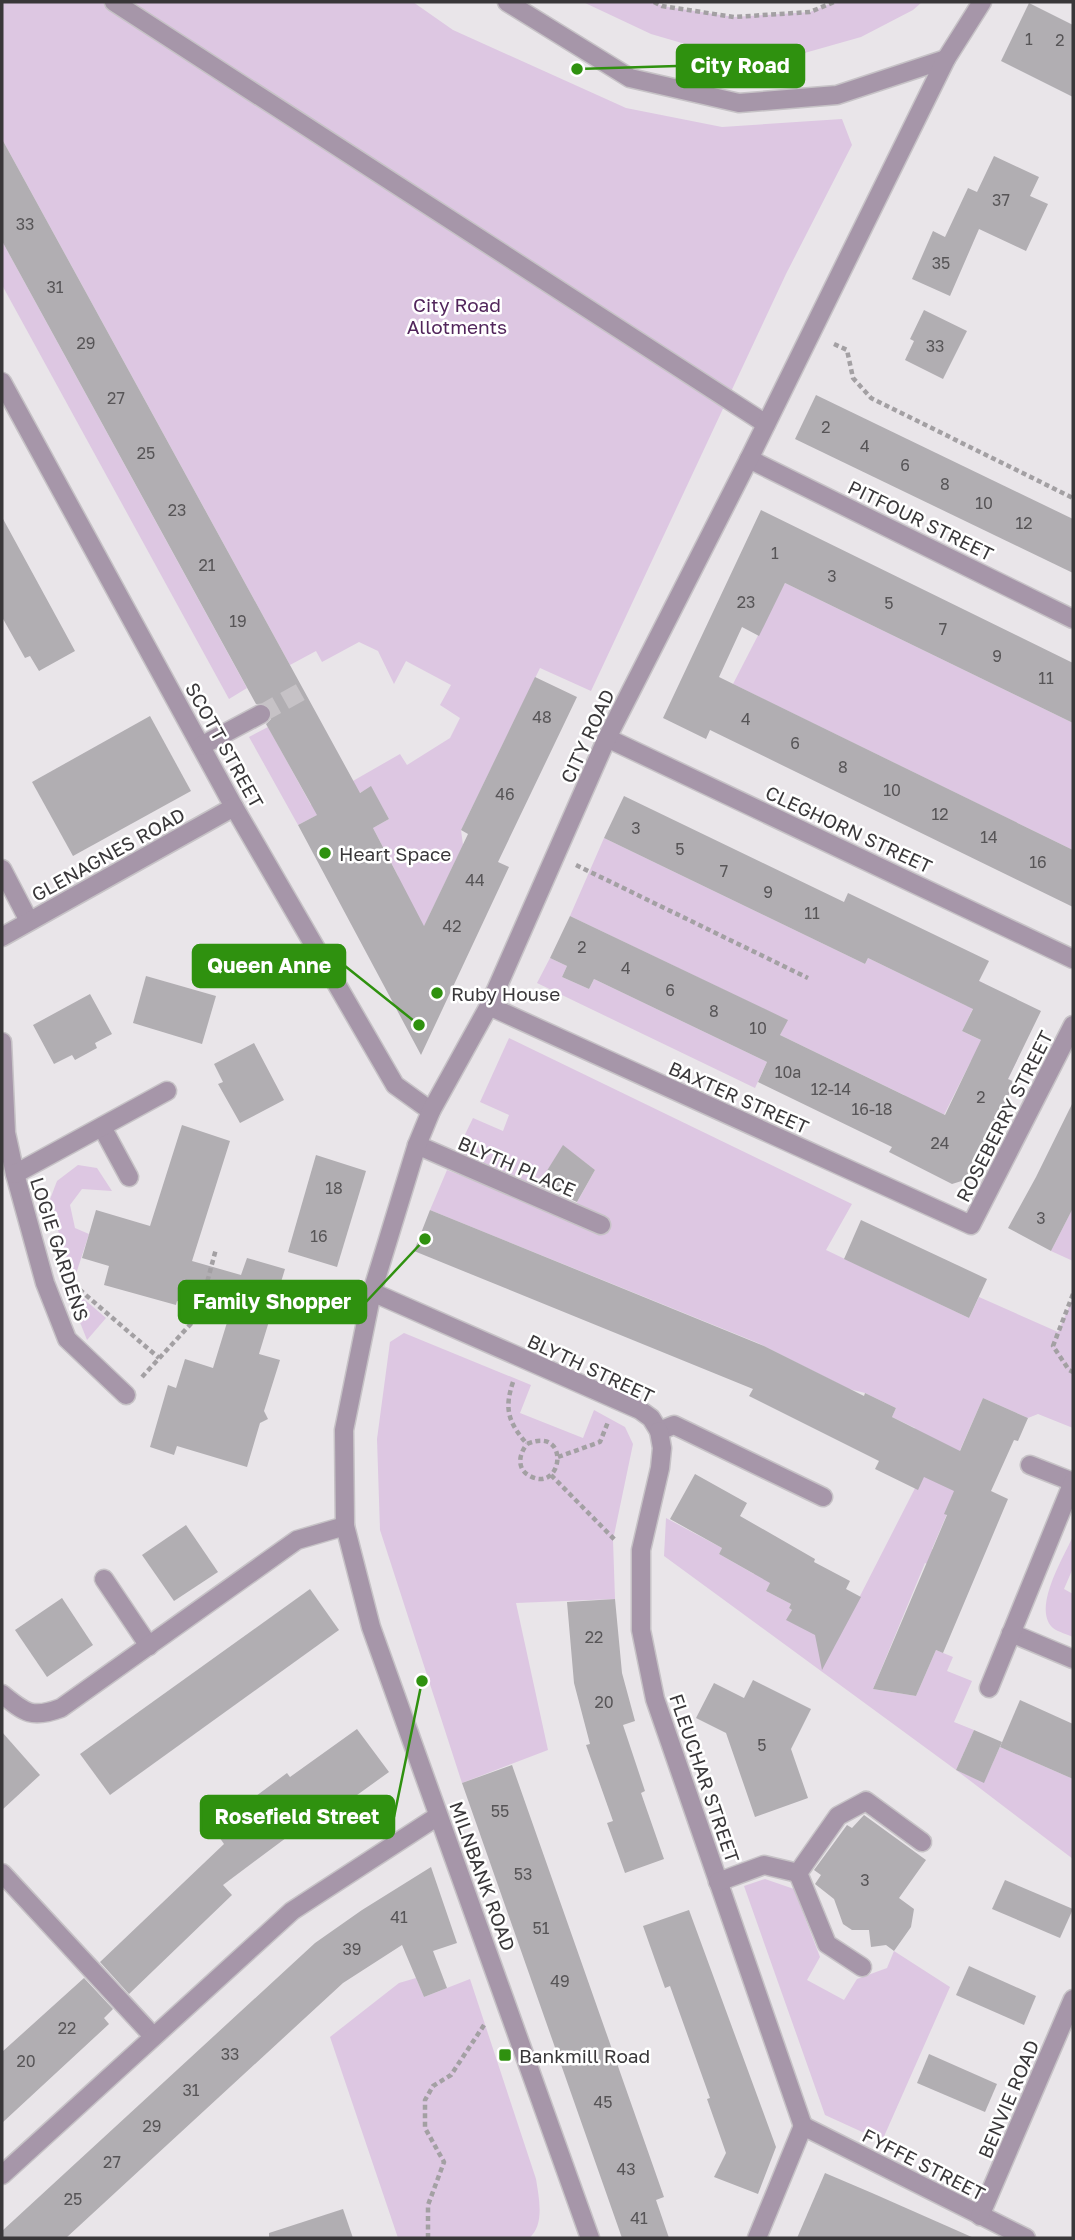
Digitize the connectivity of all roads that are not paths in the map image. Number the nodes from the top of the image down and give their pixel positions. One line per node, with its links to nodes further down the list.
1 (114, 2): 6 (street)
2 (507, 2): 4 (street)
3 (982, 2): 4 (street, CITY ROAD)
4 (946, 60): 6 (street, CITY ROAD)
5 (2, 382): 11 (street, SCOTT STREET)
6 (766, 424): 7 (street, CITY ROAD)
7 (749, 459): 8 (street, PITFOUR STREET); 10 (street, CITY ROAD)
8 (1073, 619)
9 (261, 714): 11 (street)
10 (607, 738): 16 (street, CLEGHORN STREET); 17 (street, CITY ROAD)
11 (201, 746): 12 (street, SCOTT STREET)
12 (234, 807): 14 (street, GLENAGNES ROAD); 21 (street, SCOTT STREET)
13 (2, 869): 14 (street)
14 (29, 921): 15 (street, GLENAGNES ROAD)
15 (2, 937)
16 (1073, 959)
17 (489, 1006): 21 (street, CITY ROAD); 27 (street, BAXTER STREET)
18 (1073, 1025): 27 (street, ROSEBERRY STREET)
19 (2, 1042): 24 (street, LOGIE GARDENS)
20 (167, 1091): 22 (street, LOGIE GARDENS)
21 (431, 1111): 23 (street, CITY ROAD)
22 (102, 1127): 24 (street, LOGIE GARDENS); 25 (street)
23 (417, 1145): 26 (street, BLYTH PLACE); 28 (street, CITY ROAD)
24 (15, 1174): 29 (street, LOGIE GARDENS)
25 (129, 1177)
26 (601, 1226)
27 (971, 1226)
28 (372, 1292): 30 (street, BLYTH STREET); 34 (street, CITY ROAD)
29 (126, 1395)
30 (659, 1431): 33 (street, BLYTH STREET); 45 (street, FLEUCHAR STREET)
31 (1030, 1465): 32 (street)
32 (1073, 1482): 36 (street)
33 (823, 1497)
34 (345, 1526): 37 (street); 41 (street, MILNBANK ROAD)
35 (104, 1579): 37 (street)
36 (1011, 1633): 38 (street); 39 (street)
37 (149, 1646): 40 (street)
38 (1073, 1659)
39 (989, 1688)
40 (2, 1695)
41 (438, 1816): 48 (street); 52 (street, MILNBANK ROAD)
42 (922, 1842): 44 (street)
43 (2, 1873): 48 (street)
44 (798, 1873): 45 (street); 46 (street)
45 (718, 1882): 49 (street, FLEUCHAR STREET)
46 (862, 1967)
47 (1073, 2000): 51 (street, BENVIE ROAD)
48 (153, 2036): 50 (street)
49 (803, 2126): 51 (street, FYFFE STREET); 53 (street)
50 (2, 2175)
51 (981, 2216): 54 (street, FYFFE STREET)
52 (590, 2238)
53 (757, 2238)
54 (1026, 2238)

